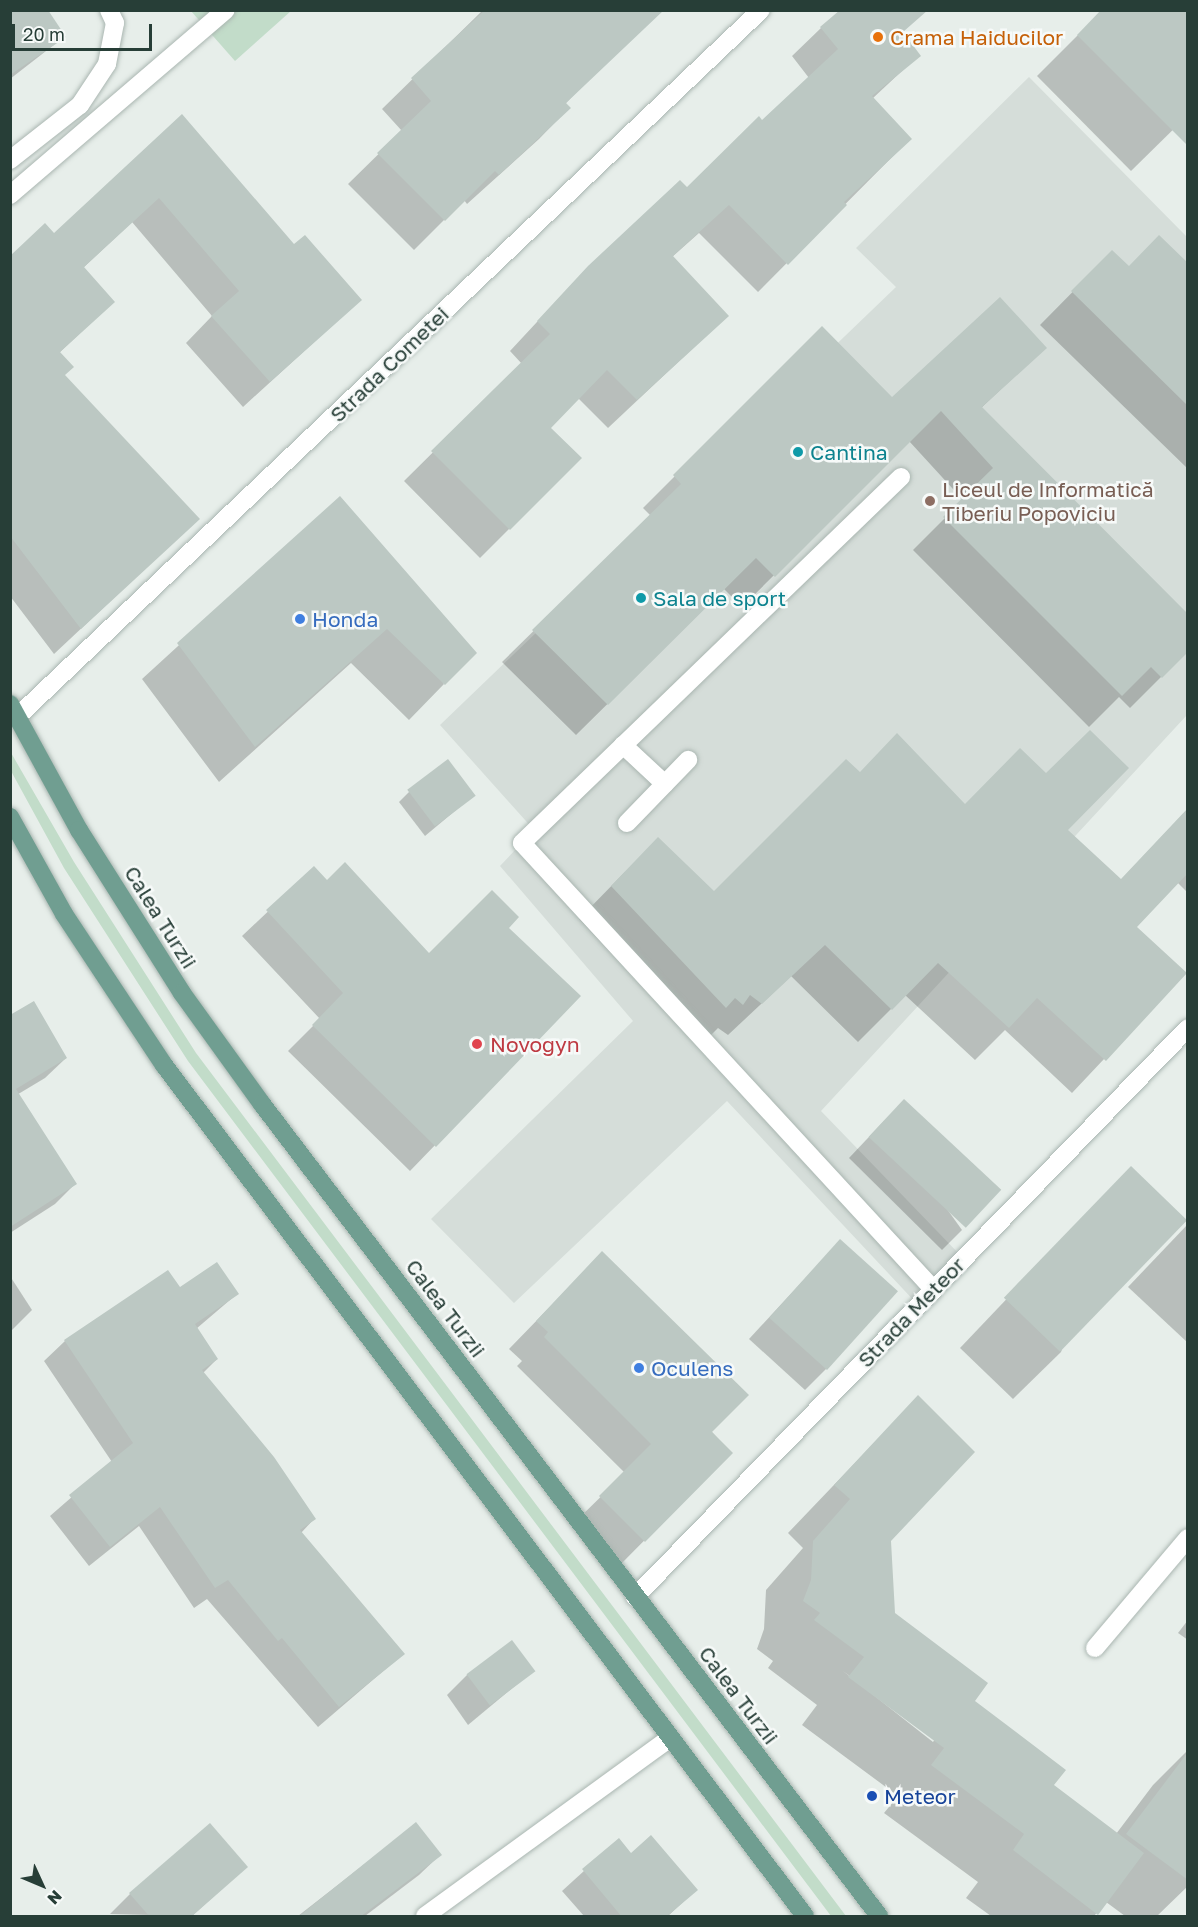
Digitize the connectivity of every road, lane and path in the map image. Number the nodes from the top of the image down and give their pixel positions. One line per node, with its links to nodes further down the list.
1 (109, 10): 4 (street)
2 (226, 10): 5 (street)
3 (761, 10): 7 (street, Strada Cometei)
4 (10, 160)
5 (10, 195)
6 (901, 477): 8 (street)
7 (14, 710): 16 (main road, Calea Turzii)
8 (623, 745): 10 (street); 14 (street)
9 (688, 760): 10 (street)
10 (665, 784): 12 (street)
11 (10, 817): 18 (main road)
12 (627, 824)
13 (1186, 1033): 14 (street, Strada Meteor)
14 (933, 1289): 16 (street, Strada Meteor)
15 (1188, 1538): 17 (street)
16 (635, 1597): 21 (main road, Calea Turzii)
17 (1095, 1648)
18 (670, 1738): 19 (street); 20 (main road)
19 (425, 1917)
20 (805, 1917)
21 (879, 1917)

